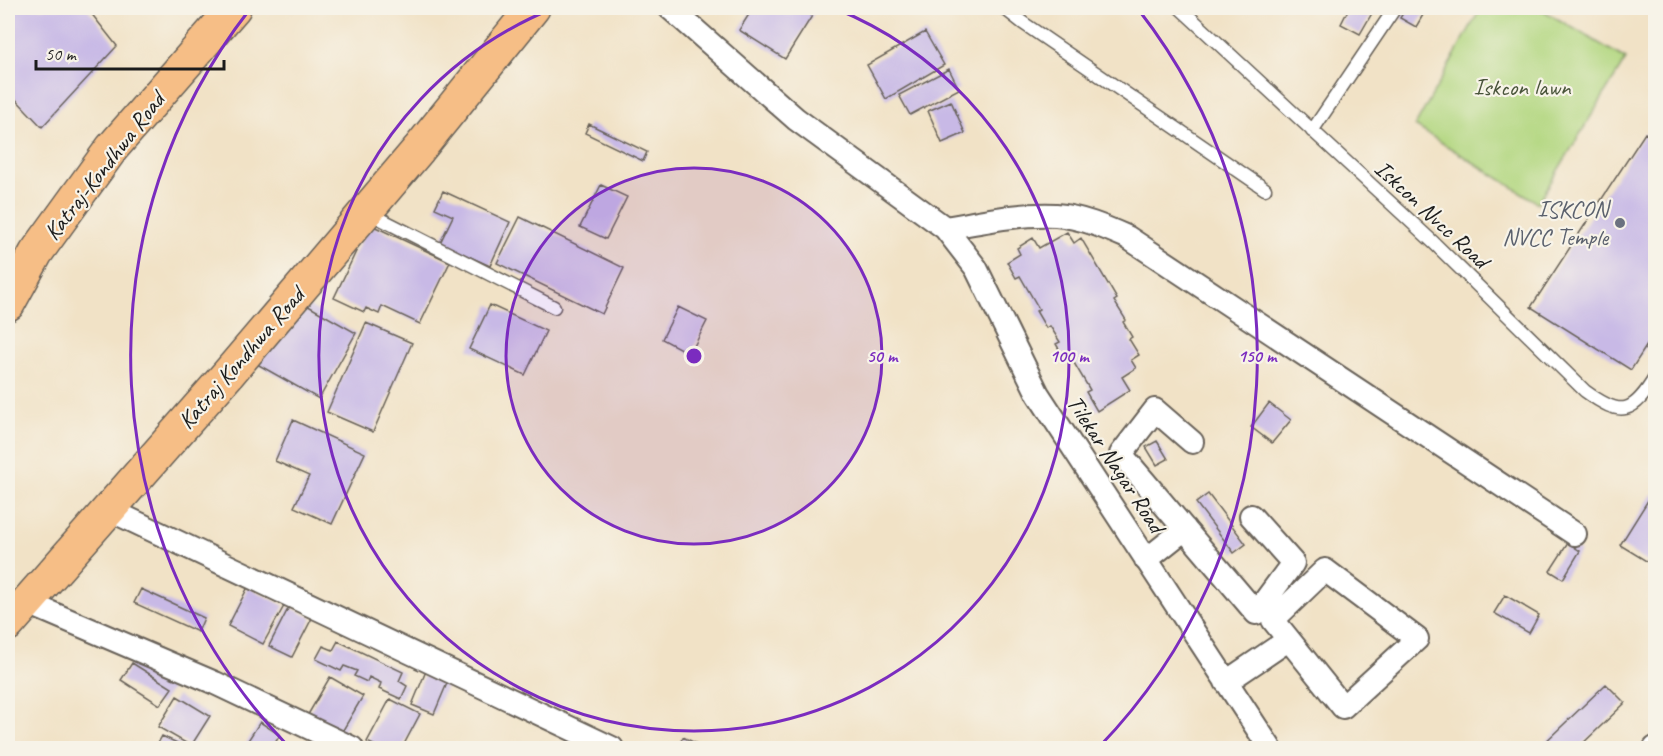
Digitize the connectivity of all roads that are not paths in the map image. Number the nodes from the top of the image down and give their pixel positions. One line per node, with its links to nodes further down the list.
1 (234, 8): 11 (highway, Katraj-Kondhwa Road)
2 (533, 8): 9 (highway, Katraj Kondhwa Road)
3 (670, 8): 10 (street, Tilekar Nagar Road)
4 (1004, 8): 8 (lane)
5 (1180, 8): 7 (lane, Iskcon Nvcc Road)
6 (1395, 8): 7 (lane)
7 (1312, 131): 13 (lane, Iskcon Nvcc Road)
8 (1265, 189)
9 (366, 212): 12 (lane); 15 (highway, Katraj Kondhwa Road)
10 (945, 228): 18 (street); 19 (street, Tilekar Nagar Road)
11 (8, 304)
12 (554, 307)
13 (1656, 376)
14 (1192, 442): 17 (street)
15 (110, 510): 20 (highway, Katraj Kondhwa Road); 24 (street)
16 (1251, 516): 17 (street)
17 (1185, 529): 19 (street)
18 (1575, 534)
19 (1146, 560): 22 (street, Tilekar Nagar Road)
20 (18, 613): 23 (street)
21 (1288, 640): 21 (street); 22 (street)
22 (1226, 682): 25 (street, Tilekar Nagar Road)
23 (352, 748)
24 (612, 748)
25 (1270, 748)

